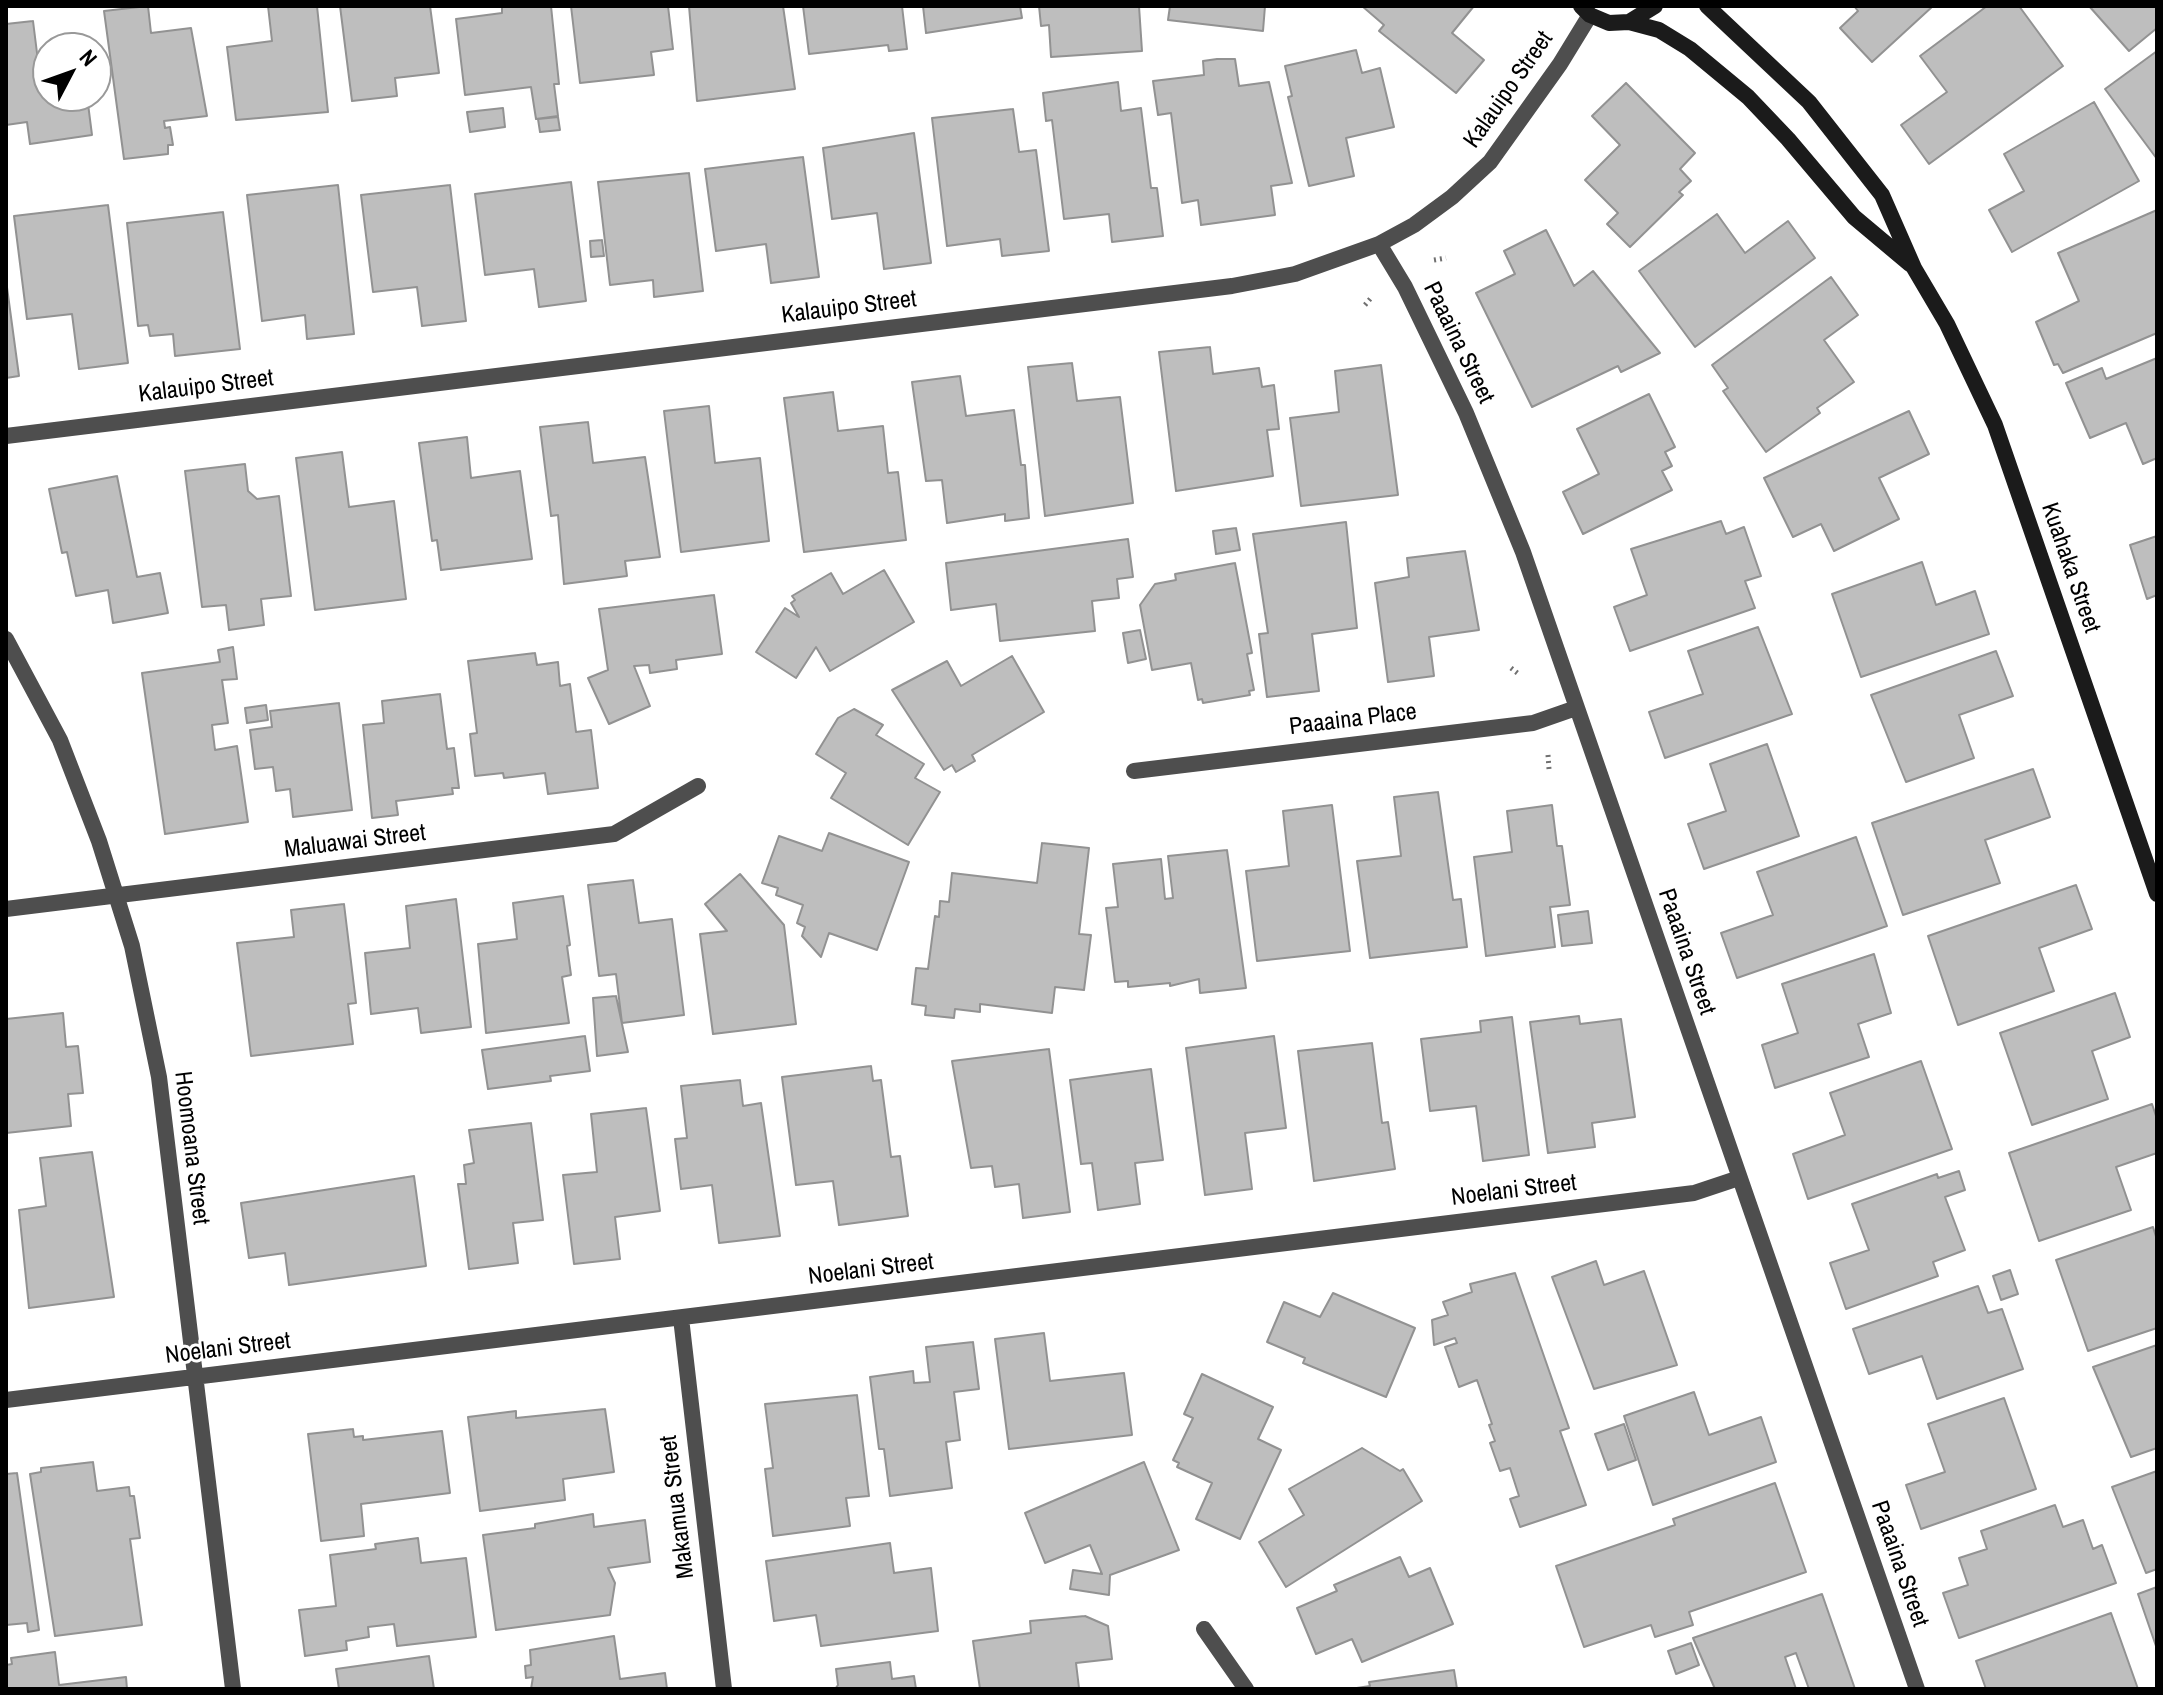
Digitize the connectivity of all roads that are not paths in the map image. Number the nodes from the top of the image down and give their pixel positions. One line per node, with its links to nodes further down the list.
1 (1655, 6): 4 (street)
2 (1707, 6): 6 (street, Kuahaka Street)
3 (1585, 10): 4 (street, Kuahaka Street); 5 (street, Kalauipo Street)
4 (1629, 22): 6 (street, Kuahaka Street)
5 (1379, 244): 7 (street, Kalauipo Street); 9 (street, Paaaina Street)
6 (1914, 268): 12 (street, Kuahaka Street)
7 (6, 436)
8 (6, 639): 13 (street, Hoomoana Street)
9 (1576, 708): 10 (street, Paaaina Place); 15 (street, Paaaina Street)
10 (1134, 771)
11 (698, 786): 13 (street, Maluawai Street)
12 (2157, 894)
13 (117, 896): 14 (street, Maluawai Street); 17 (street, Hoomoana Street)
14 (6, 909)
15 (1739, 1178): 16 (street, Noelani Street); 23 (street, Paaaina Street)
16 (681, 1318): 17 (street, Noelani Street); 21 (street, Makamua Street)
17 (195, 1377): 18 (street, Noelani Street); 20 (street, Hoomoana Street)
18 (6, 1400)
19 (1204, 1629): 22 (street)
20 (233, 1689)
21 (724, 1689)
22 (1246, 1689)
23 (1917, 1689)

